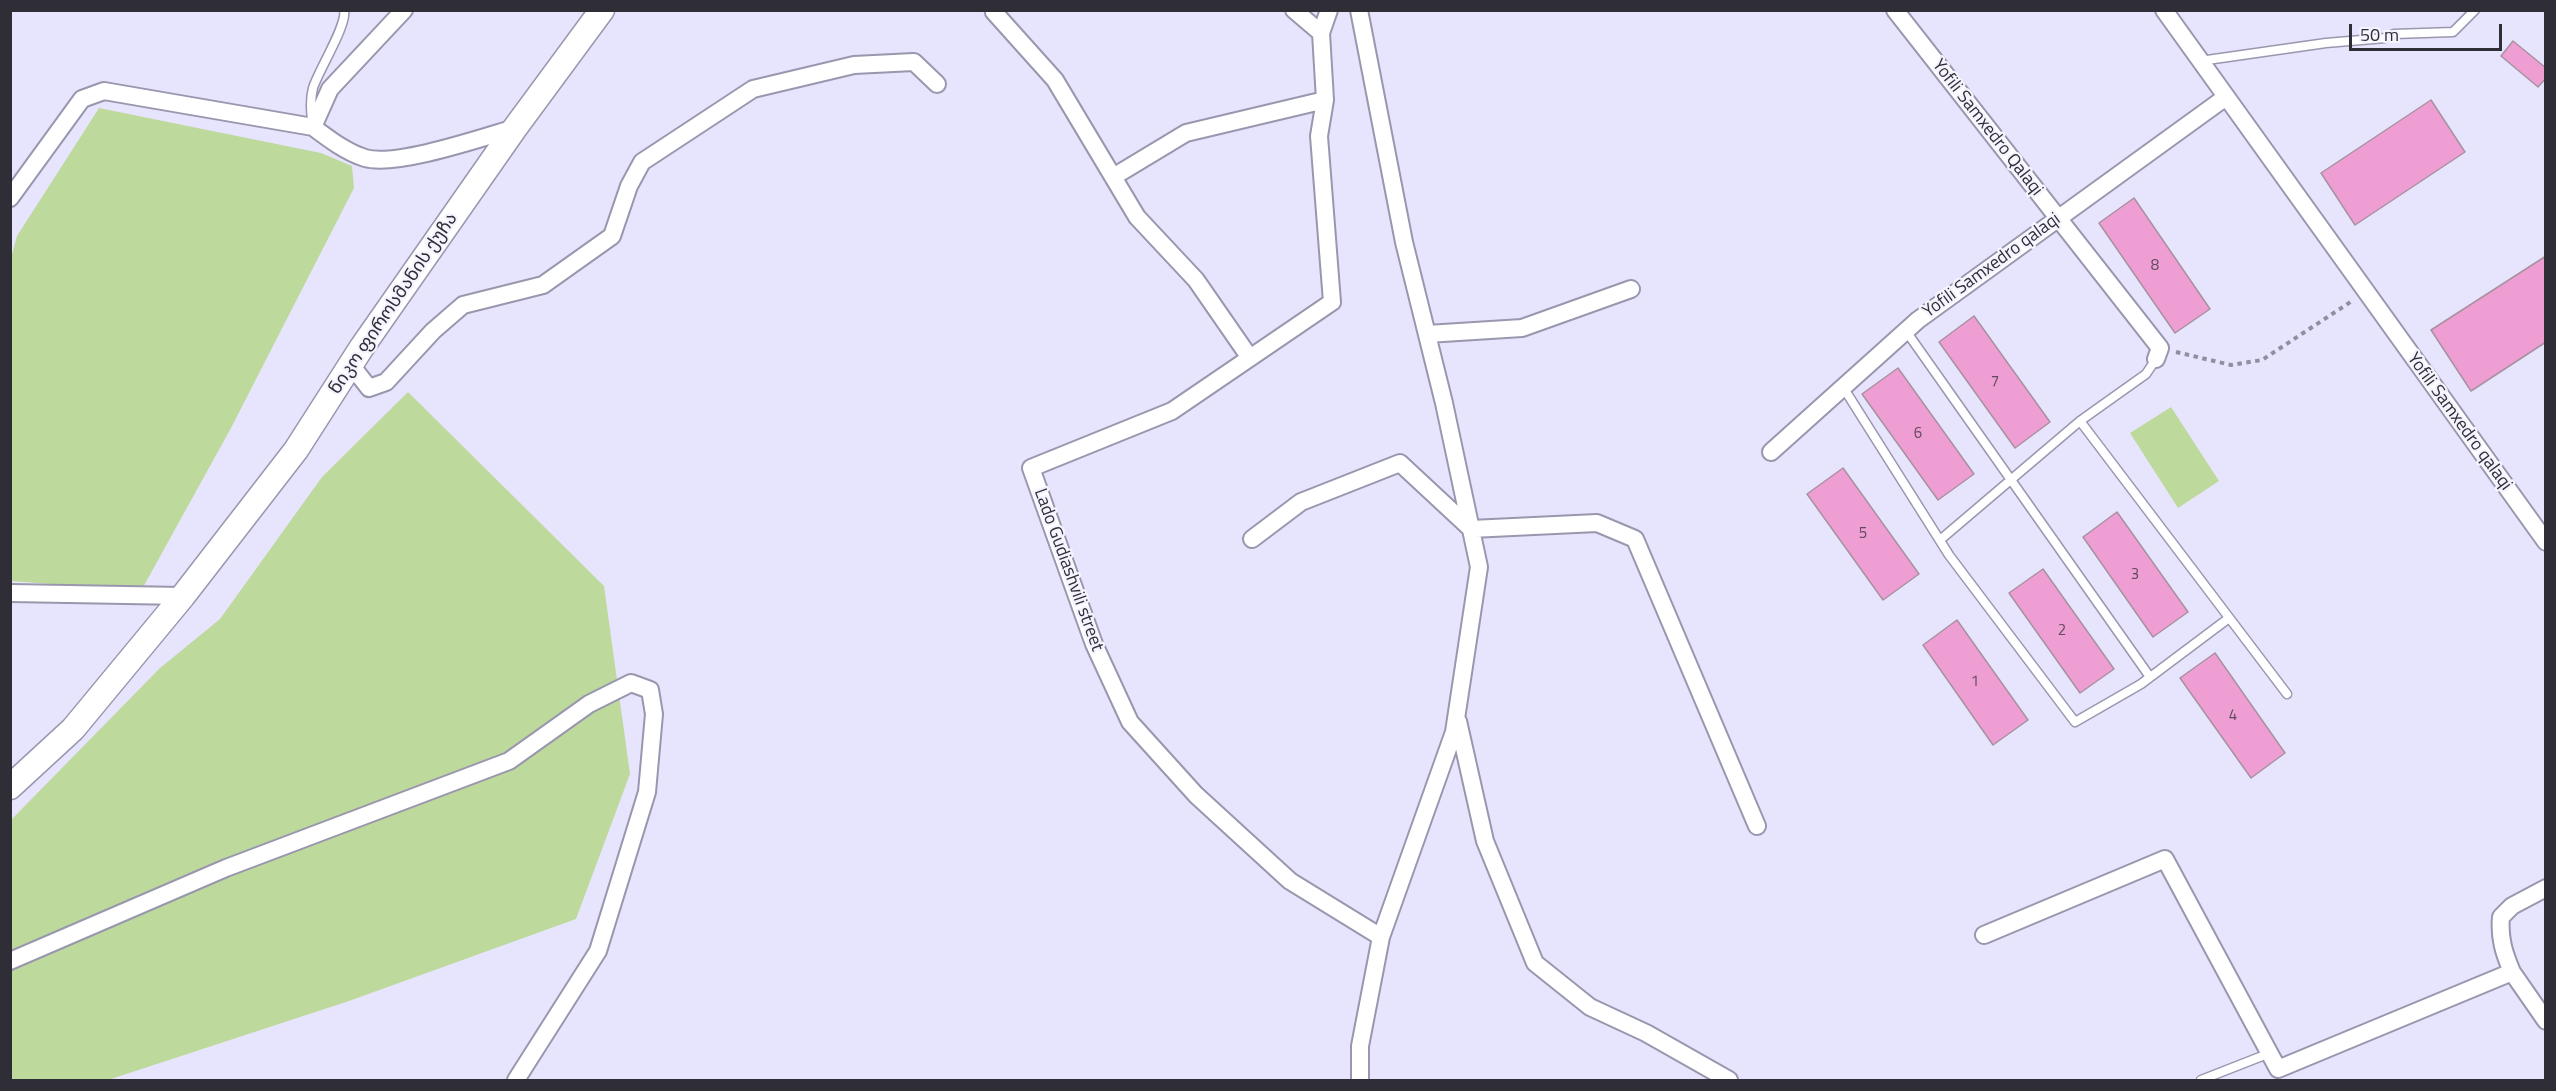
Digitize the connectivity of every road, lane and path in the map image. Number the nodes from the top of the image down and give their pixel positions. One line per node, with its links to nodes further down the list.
1 (404, 10): 16 (street)
2 (602, 10): 17 (main road, ნიკო ფიროსმანის ქუჩა)
3 (995, 10): 18 (street)
4 (1294, 10): 11 (street)
5 (1329, 10): 11 (street, Lado Gudiashvili street)
6 (1359, 10): 24 (street)
7 (1895, 10): 20 (street, Yofili Samxedro Qalaqi)
8 (2164, 10): 12 (street, Yofili Samxedro qalaqi)
9 (2475, 10): 12 (lane)
10 (342, 12): 16 (lane)
11 (1320, 33): 15 (street, Lado Gudiashvili street)
12 (2200, 61): 14 (street, Yofili Samxedro qalaqi)
13 (937, 84): 27 (street)
14 (2226, 97): 20 (street, Yofili Samxedro qalaqi); 22 (street, Yofili Samxedro qalaqi)
15 (1325, 100): 18 (street); 26 (street, Lado Gudiashvili street)
16 (313, 127): 17 (street); 19 (street)
17 (515, 128): 27 (main road, ნიკო ფიროსმანის ქუჩა)
18 (1113, 177): 26 (street)
19 (10, 198)
20 (2057, 219): 23 (street, Yofili Samxedro qalaqi); 25 (street, Yofili Samxedro Qalaqi)
21 (1631, 289): 24 (street)
22 (2366, 292): 25 (path); 35 (street, Yofili Samxedro qalaqi)
23 (1906, 331): 28 (street, Yofili Samxedro qalaqi); 31 (lane)
24 (1427, 334): 32 (street)
25 (2158, 353): 29 (lane)
26 (1250, 358): 46 (street, Lado Gudiashvili street)
27 (351, 365): 37 (main road, ნიკო ფიროსმანის ქუჩა)
28 (1843, 387): 30 (street, Yofili Samxedro qalaqi); 34 (lane)
29 (2080, 421): 31 (lane); 38 (lane)
30 (1771, 452)
31 (2010, 480): 34 (lane); 39 (lane)
32 (1471, 529): 33 (street); 41 (street); 43 (street)
33 (1252, 539)
34 (1940, 540): 39 (lane)
35 (2546, 543)
36 (10, 593): 37 (street)
37 (183, 596): 42 (main road, ნიკო ფიროსმანის ქუჩა)
38 (2229, 618): 39 (lane); 40 (lane)
39 (2150, 677)
40 (2287, 694)
41 (1456, 715): 46 (street); 53 (street)
42 (10, 787)
43 (1757, 826)
44 (2546, 888): 48 (street)
45 (1984, 935): 50 (street)
46 (1381, 937): 52 (street)
47 (10, 961): 51 (street)
48 (2512, 972): 49 (street); 50 (street)
49 (2546, 1021)
50 (2270, 1053): 54 (lane)
51 (516, 1080)
52 (1360, 1080)
53 (1729, 1080)
54 (2201, 1080)

